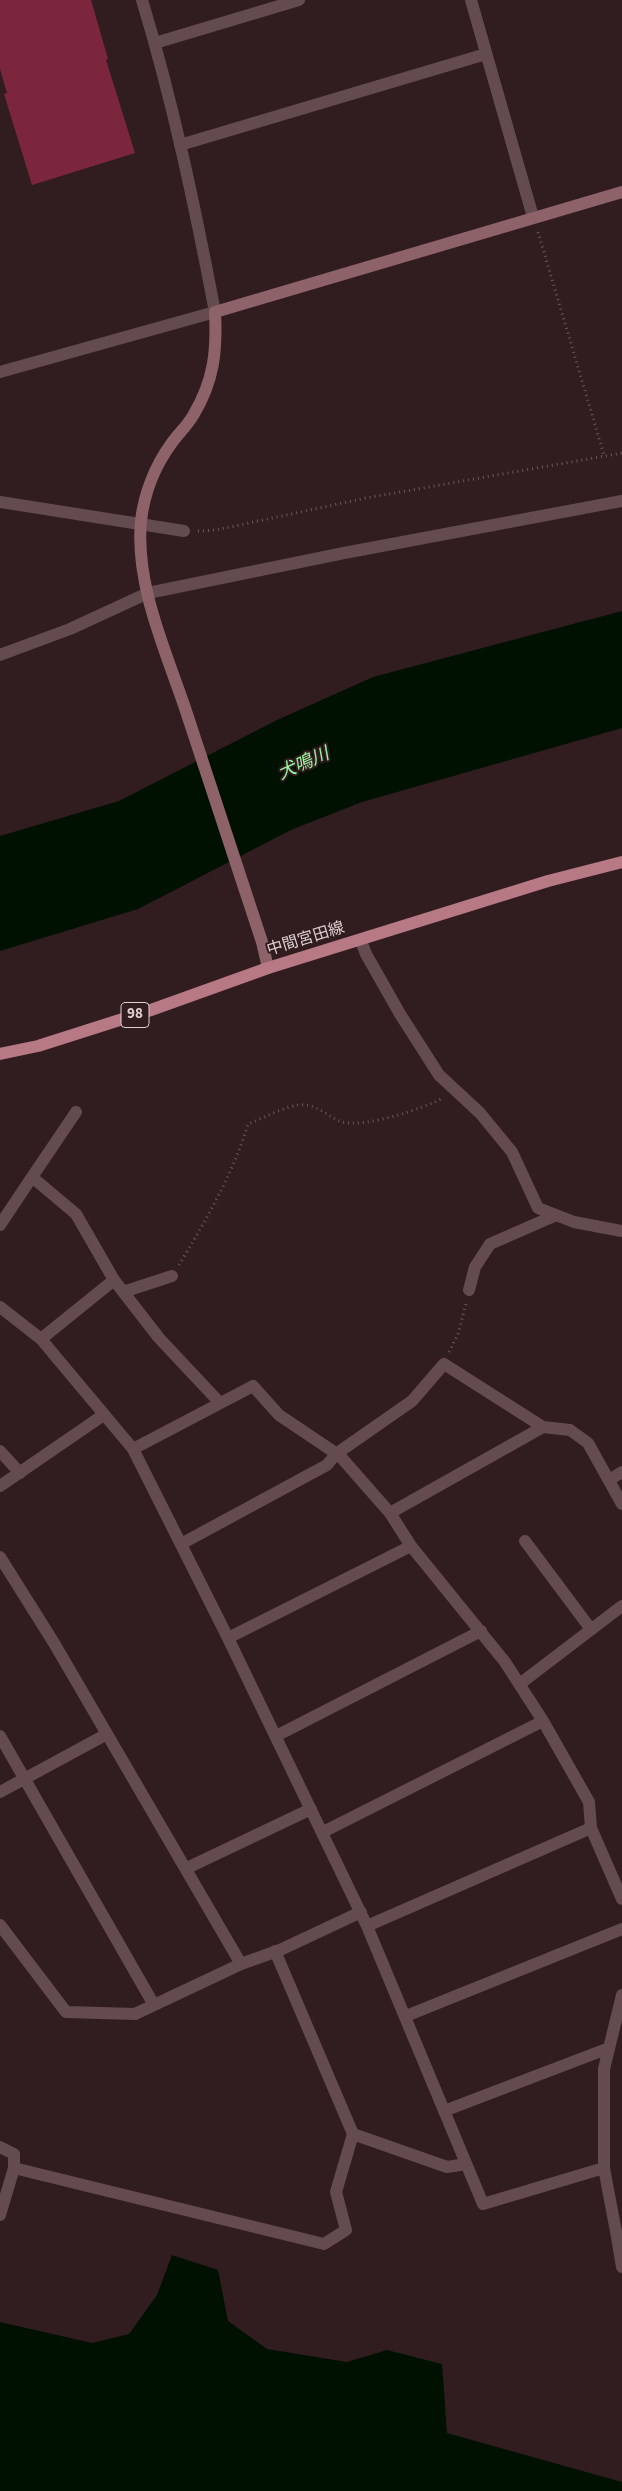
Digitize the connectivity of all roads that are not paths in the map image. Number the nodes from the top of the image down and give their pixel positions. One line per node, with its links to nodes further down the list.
1 (142, 0): 4 (street)
2 (299, 0): 4 (street)
3 (471, 0): 5 (street)
4 (155, 42): 6 (street)
5 (486, 54): 6 (street); 8 (street)
6 (180, 144): 9 (street)
7 (622, 192): 8 (street)
8 (534, 217): 9 (street)
9 (215, 312): 10 (street); 14 (street)
10 (0, 372)
11 (622, 501): 14 (street)
12 (0, 502): 13 (street)
13 (184, 531)
14 (148, 593): 15 (street); 18 (street)
15 (0, 655)
16 (622, 862): 17 (main road, 中間宮田線 / 98)
17 (361, 941): 18 (main road, 中間宮田線 / 98); 22 (street)
18 (268, 968): 19 (main road, 中間宮田線 / 98)
19 (0, 1054)
20 (76, 1112): 21 (street)
21 (32, 1177): 23 (street); 26 (street)
22 (554, 1216): 24 (street); 27 (street)
23 (0, 1225)
24 (622, 1232)
25 (172, 1276): 28 (street)
26 (114, 1280): 28 (street); 30 (street)
27 (469, 1290)
28 (123, 1292): 31 (street)
29 (0, 1307): 30 (street)
30 (41, 1340): 32 (street)
31 (220, 1403): 34 (street); 36 (street)
32 (102, 1416): 34 (street); 38 (street)
33 (543, 1427): 36 (street); 39 (street); 42 (street)
34 (132, 1449): 44 (street)
35 (0, 1451): 38 (street)
36 (336, 1454): 42 (street); 44 (street)
37 (622, 1472): 39 (street)
38 (20, 1473): 40 (street)
39 (608, 1480): 41 (street)
40 (0, 1486)
41 (622, 1504)
42 (390, 1513): 45 (street)
43 (525, 1541): 48 (street)
44 (180, 1544): 50 (street)
45 (411, 1546): 49 (street); 50 (street)
46 (0, 1557): 53 (street)
47 (622, 1606): 48 (street)
48 (590, 1628): 51 (street)
49 (481, 1631): 51 (street); 55 (street)
50 (228, 1638): 55 (street)
51 (520, 1683): 52 (street)
52 (544, 1721): 59 (street); 60 (street)
53 (108, 1734): 56 (street); 61 (street)
54 (0, 1736): 56 (street)
55 (276, 1736): 58 (street)
56 (25, 1779): 57 (street); 70 (street)
57 (0, 1792)
58 (312, 1809): 60 (street); 61 (street)
59 (591, 1828): 62 (street); 65 (street)
60 (323, 1832): 63 (street)
61 (187, 1868): 68 (street)
62 (622, 1899)
63 (360, 1912): 65 (street); 67 (street)
64 (0, 1925): 70 (street)
65 (367, 1926): 71 (street)
66 (622, 1929): 71 (street)
67 (276, 1951): 68 (street); 74 (street)
68 (241, 1964): 70 (street)
69 (622, 1994): 72 (street)
70 (154, 2005)
71 (406, 2016): 73 (street)
72 (609, 2048): 73 (street); 78 (street)
73 (444, 2110): 76 (street)
74 (353, 2134): 76 (street); 77 (street)
75 (0, 2147): 77 (street)
76 (466, 2164): 78 (street)
77 (14, 2168): 79 (street)
78 (604, 2168): 80 (street)
79 (0, 2215)
80 (619, 2236): 81 (street)
81 (622, 2267)

